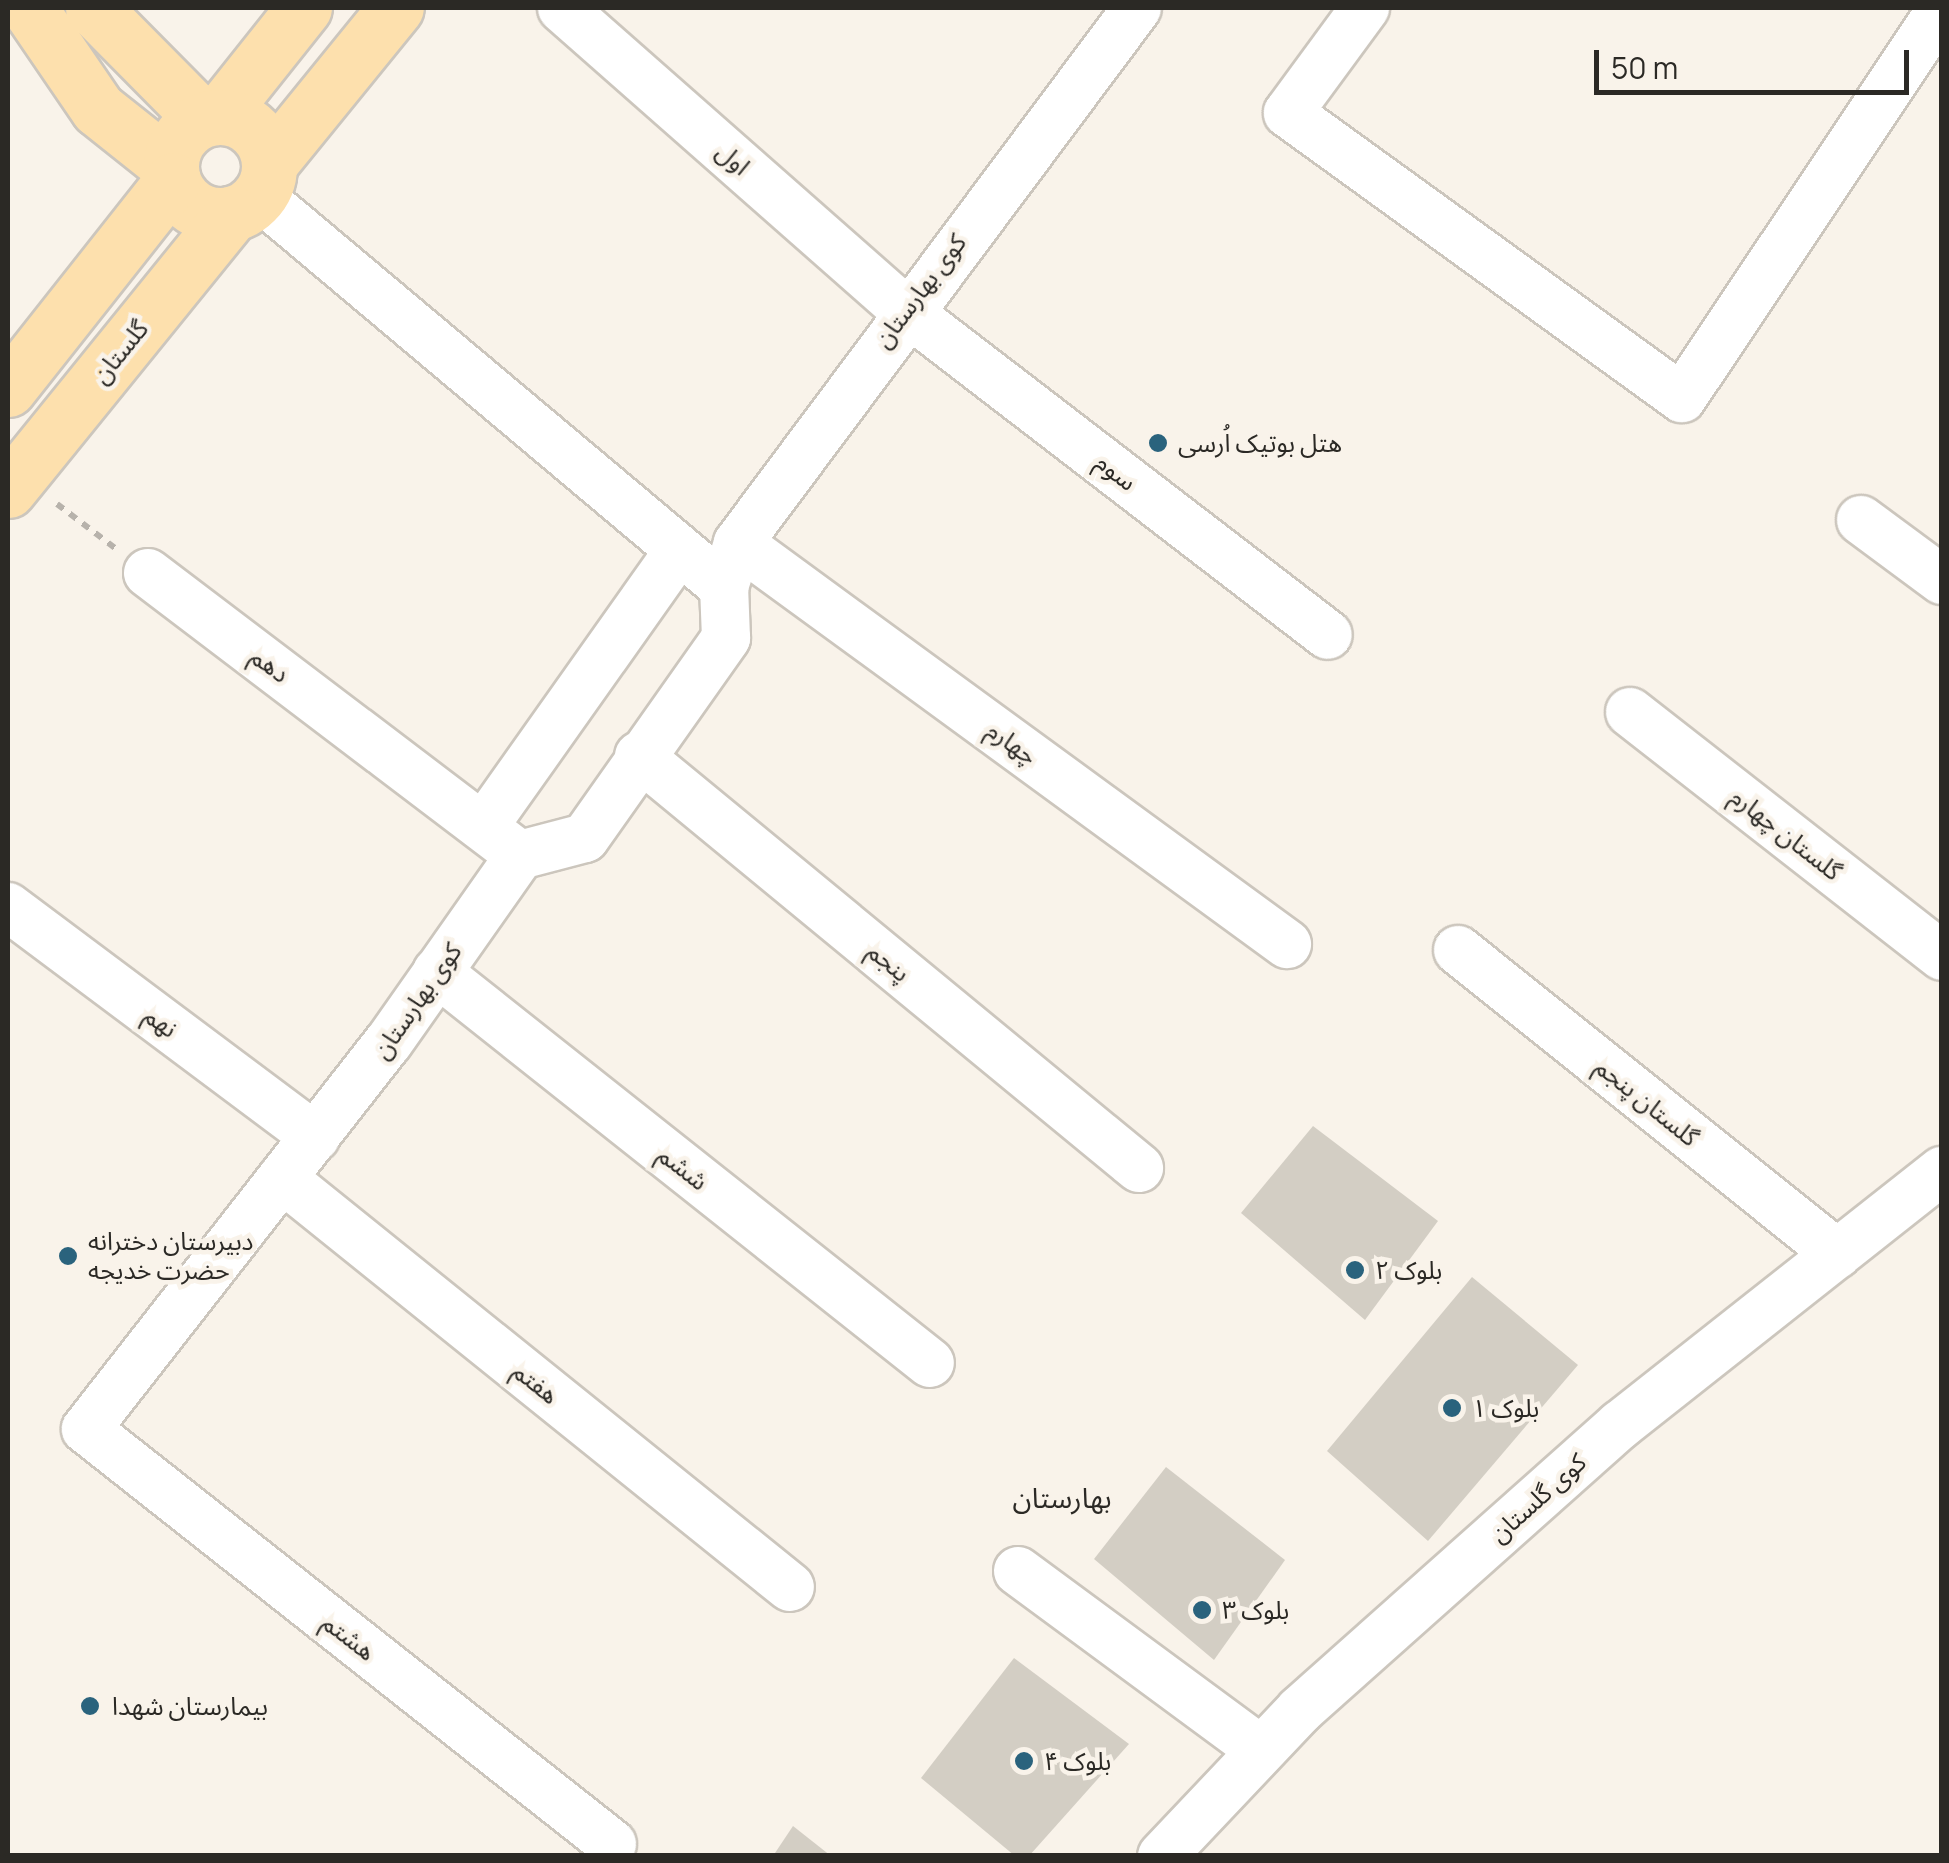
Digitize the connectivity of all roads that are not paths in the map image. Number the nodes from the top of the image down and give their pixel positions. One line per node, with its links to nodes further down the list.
1 (29, 8): 10 (main road)
2 (93, 8): 9 (main road)
3 (304, 8): 9 (main road)
4 (396, 8): 11 (main road, گلستان)
5 (562, 8): 12 (street, اول)
6 (1136, 8): 12 (street, کوی بهارستان)
7 (1365, 8): 8 (street)
8 (1942, 8)
9 (210, 118): 10 (main road); 11 (main road)
10 (172, 173): 11 (main road); 13 (main road)
11 (253, 191): 14 (main road, گلستان); 16 (street)
12 (905, 310): 17 (street, کوی بهارستان); 20 (street, سوم)
13 (8, 389)
14 (14, 483)
15 (1860, 520): 19 (street)
16 (678, 553): 17 (street); 23 (street, کوی بهارستان)
17 (731, 565): 22 (street); 25 (street, چهارم)
18 (148, 573): 23 (street, دهم)
19 (1942, 580)
20 (1328, 635)
21 (1630, 712): 27 (street, گلستان چهارم)
22 (640, 756): 23 (street); 30 (street, پنجم)
23 (502, 840): 28 (street, کوی بهارستان)
24 (8, 907): 29 (street, نهم)
25 (1287, 944)
26 (1458, 950): 33 (street, گلستان پنجم)
27 (1942, 956)
28 (437, 972): 29 (street, کوی بهارستان); 34 (street, ششم)
29 (315, 1137): 32 (street, کوی بهارستان)
30 (1139, 1168)
31 (1942, 1172): 33 (street, کوی گلستان)
32 (282, 1178): 35 (street, کوی بهارستان); 37 (street, هفتم)
33 (1836, 1254): 38 (street, کوی گلستان)
34 (930, 1363)
35 (86, 1429): 39 (street, هشتم)
36 (1018, 1571): 38 (street)
37 (790, 1587)
38 (1261, 1750): 40 (street, کوی گلستان)
39 (612, 1844)
40 (1162, 1856)

